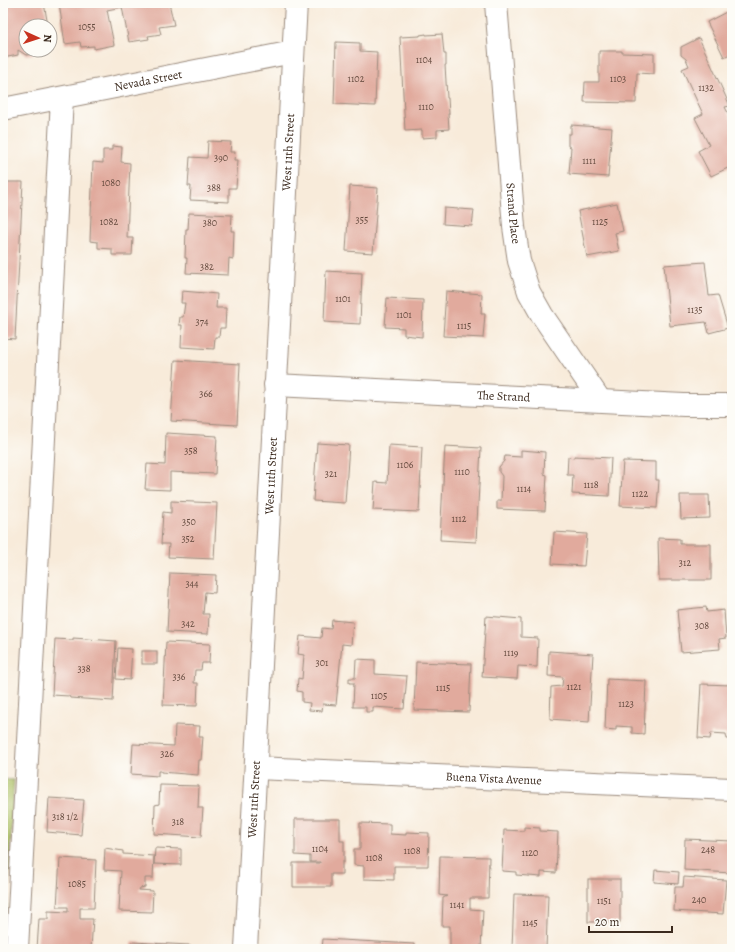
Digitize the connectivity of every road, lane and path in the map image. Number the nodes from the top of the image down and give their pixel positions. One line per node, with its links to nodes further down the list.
1 (296, 3): 3 (street, West 11th Street)
2 (496, 3): 7 (street, Strand Place)
3 (293, 52): 4 (street, Nevada Street); 6 (street, West 11th Street)
4 (62, 98): 5 (street, Nevada Street); 11 (street)
5 (3, 109)
6 (275, 386): 7 (street, The Strand); 9 (street, West 11th Street)
7 (600, 400): 8 (street, The Strand)
8 (732, 404)
9 (256, 768): 10 (street, Buena Vista Avenue); 12 (street, West 11th Street)
10 (732, 789)
11 (18, 949)
12 (246, 949)

